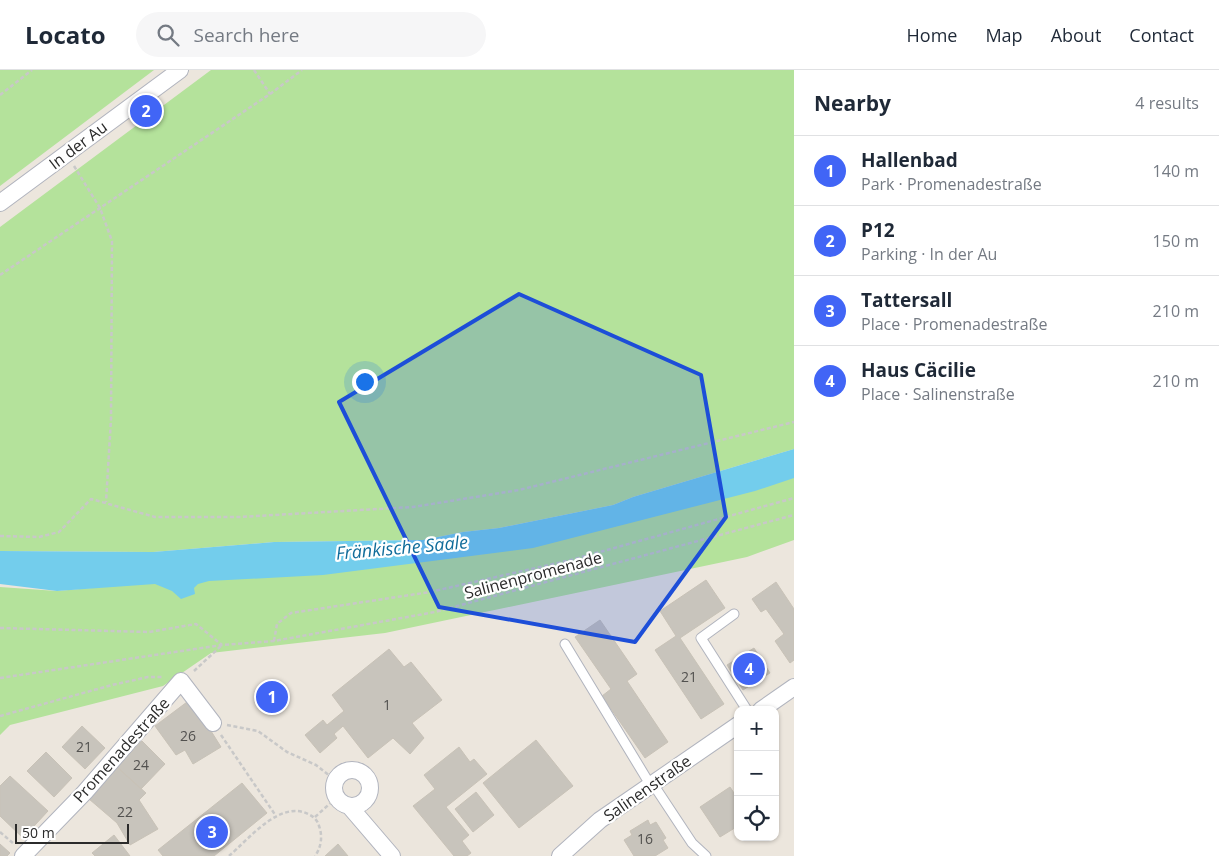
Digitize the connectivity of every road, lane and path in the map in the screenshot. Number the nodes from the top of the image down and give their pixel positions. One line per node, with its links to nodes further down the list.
1 (32, 70): 6 (path)
2 (180, 70): 7 (street, In der Au)
3 (254, 70): 5 (path)
4 (302, 70): 5 (path)
5 (270, 94): 9 (path)
6 (0, 95)
7 (66, 154): 8 (street, In der Au); 9 (path)
8 (0, 203)
9 (100, 208): 10 (path); 13 (path)
10 (0, 275)
11 (794, 422): 13 (path)
12 (794, 498): 18 (path)
13 (106, 502): 15 (path)
14 (794, 514): 18 (path, Salinenpromenade)
15 (0, 536)
16 (734, 614): 24 (lane)
17 (0, 628): 20 (path)
18 (274, 641): 20 (path, Salinenpromenade)
19 (565, 644): 30 (lane)
20 (222, 646): 21 (path, Salinenpromenade); 22 (path)
21 (0, 678)
22 (182, 681): 26 (path); 27 (street, Promenadestraße); 34 (street, Promenadestraße)
23 (794, 687): 25 (street)
24 (744, 706)
25 (766, 706)
26 (0, 716)
27 (213, 723): 29 (path); 32 (path)
28 (734, 729): 30 (street, Salinenstraße)
29 (336, 780): 31 (street); 31 (street)
30 (652, 785): 38 (street, Salinenstraße); 39 (lane)
31 (343, 802): 33 (path); 37 (street)
32 (276, 816): 33 (path); 35 (path)
33 (314, 817): 36 (path)
34 (23, 856)
35 (230, 856)
36 (315, 856)
37 (392, 856)
38 (560, 856)
39 (706, 856)

